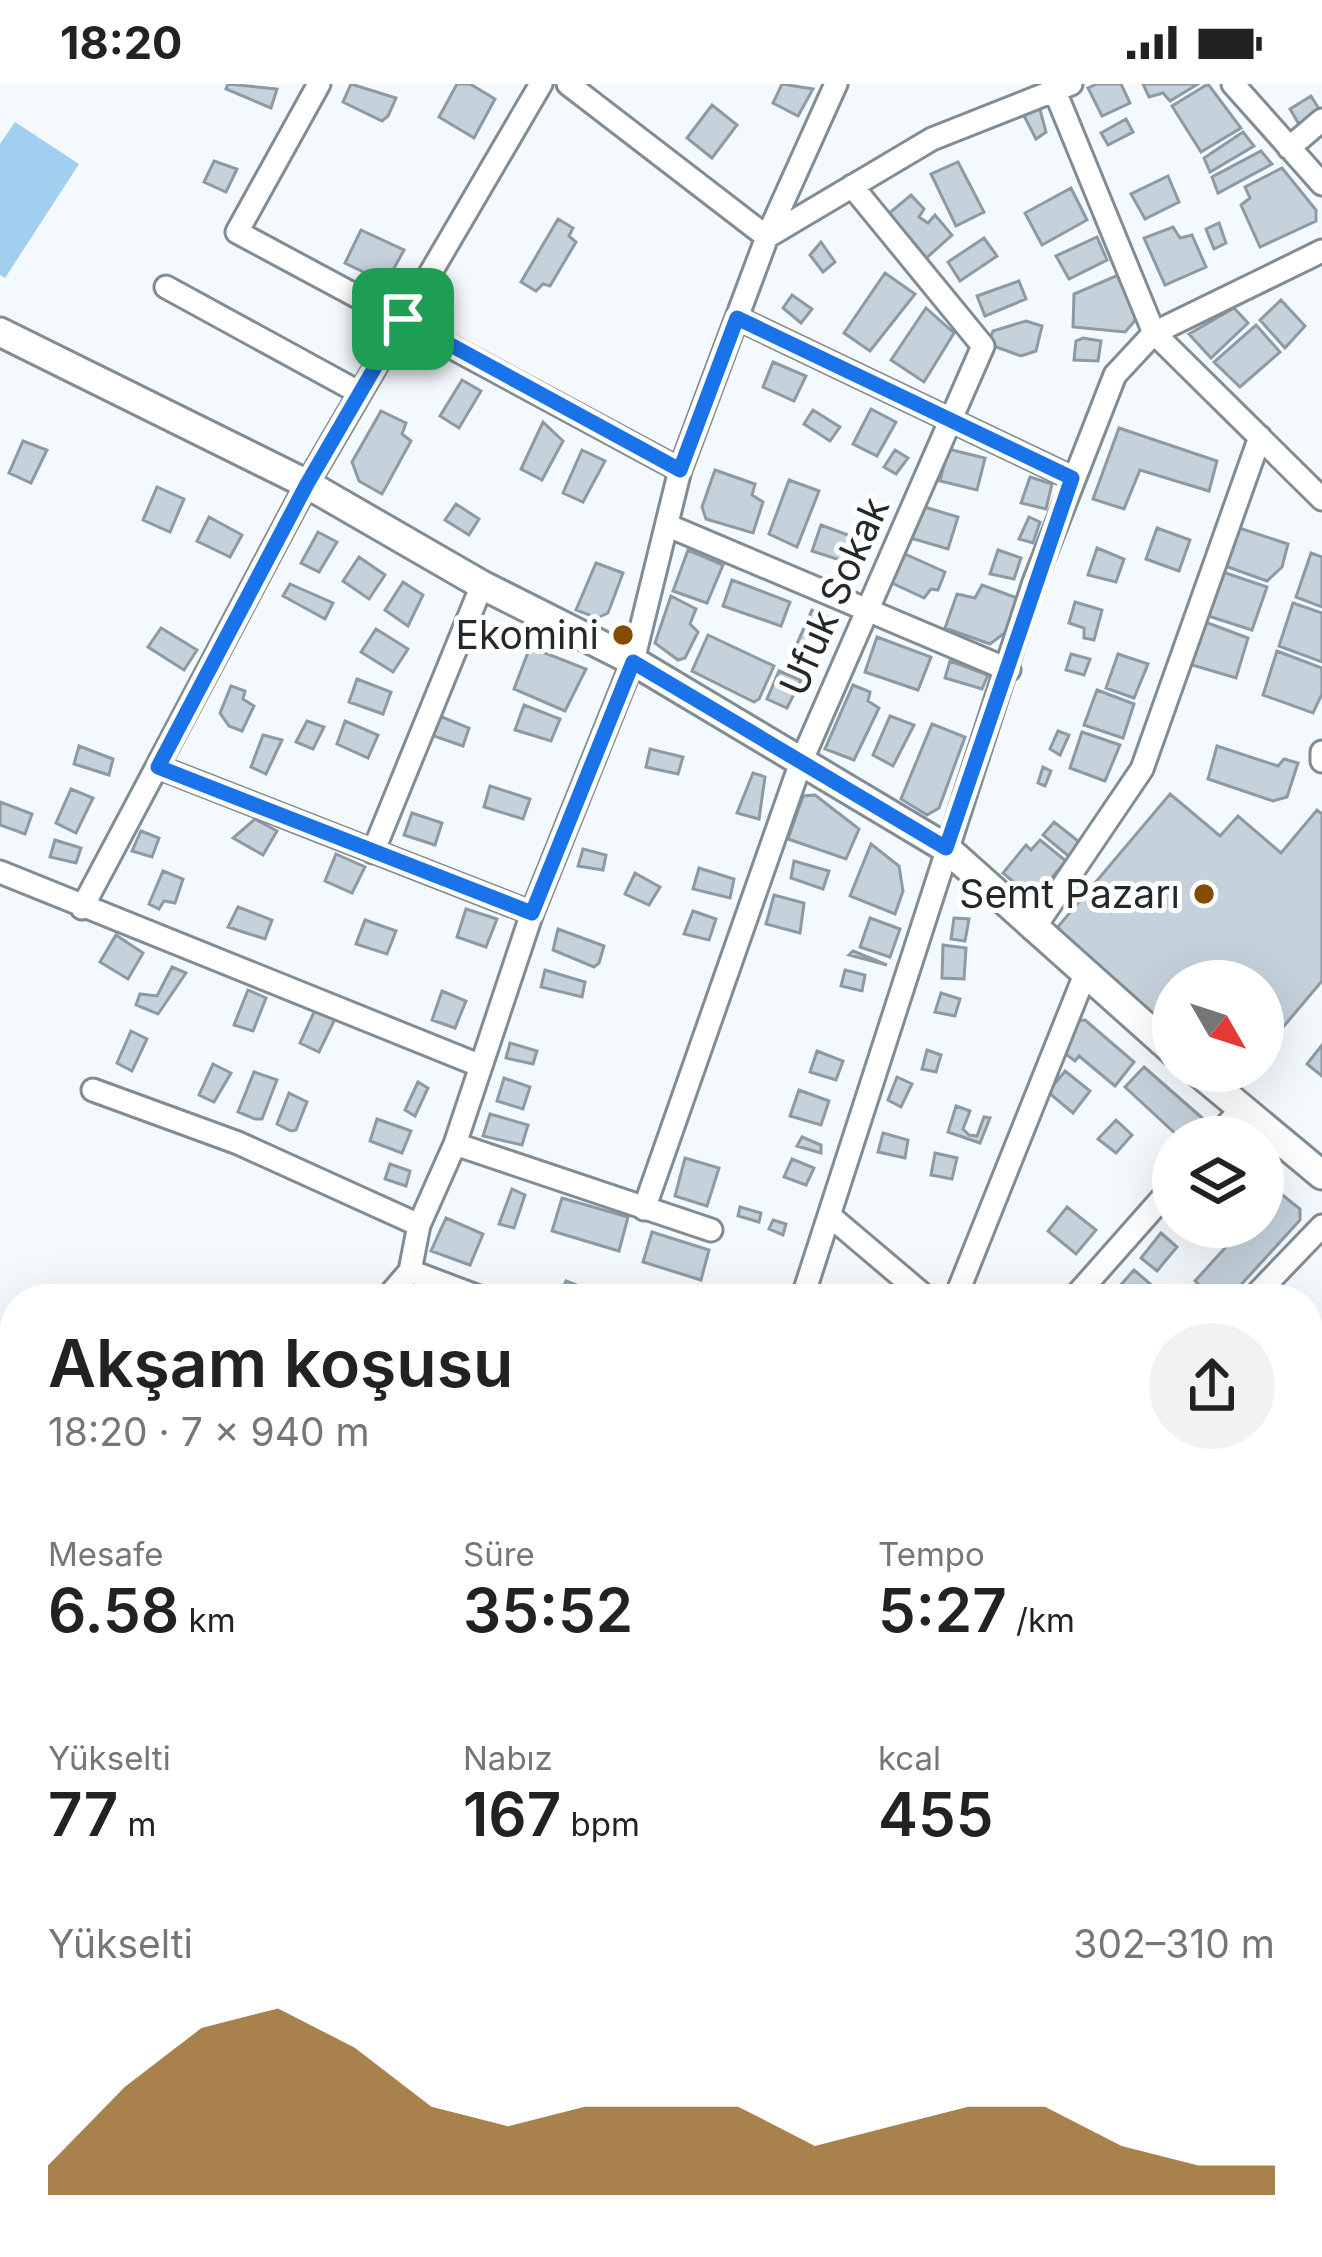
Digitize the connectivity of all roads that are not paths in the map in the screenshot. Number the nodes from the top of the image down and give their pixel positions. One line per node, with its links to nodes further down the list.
1 (319, 84): 15 (street)
2 (541, 84): 15 (street)
3 (568, 84): 11 (street)
4 (836, 84): 11 (street)
5 (1233, 84): 8 (street)
6 (1060, 86): 10 (street); 17 (street)
7 (1322, 120): 8 (street)
8 (1289, 148): 9 (street)
9 (1322, 184)
10 (853, 186): 11 (street); 19 (street, Ufuk Sokak)
11 (767, 237): 14 (street)
12 (1322, 250): 17 (street)
13 (166, 287): 18 (street)
14 (737, 318): 19 (street); 21 (street)
15 (403, 319): 18 (street); 21 (street)
16 (0, 332): 23 (main road)
17 (1154, 333): 20 (street); 22 (street)
18 (360, 393): 23 (street)
19 (951, 418): 22 (street); 27 (street, Ufuk Sokak)
20 (1261, 437): 24 (street); 37 (street)
21 (680, 470): 25 (street)
22 (1072, 478): 29 (street)
23 (307, 484): 26 (main road); 31 (street)
24 (1322, 499)
25 (669, 526): 27 (street); 28 (street)
26 (482, 585): 28 (main road); 33 (street)
27 (866, 610): 29 (street); 30 (street, Ufuk Sokak)
28 (633, 662): 30 (main road); 36 (street)
29 (1009, 670): 32 (street)
30 (801, 762): 32 (main road); 47 (street, Ufuk Sokak)
31 (158, 767): 33 (street); 35 (street)
32 (946, 848): 37 (main road); 49 (street)
33 (373, 852): 36 (street)
34 (0, 872): 35 (street)
35 (82, 908): 40 (street)
36 (532, 913): 40 (street)
37 (1034, 930): 38 (main road)
38 (1084, 977): 39 (main road); 58 (street)
39 (1152, 1034)
40 (481, 1066): 45 (street)
41 (93, 1090): 50 (street)
42 (1223, 1092): 43 (main road)
43 (1242, 1108): 44 (street); 46 (main road)
44 (1235, 1116)
45 (455, 1144): 47 (street); 50 (street)
46 (1322, 1175)
47 (644, 1209): 52 (street)
48 (1152, 1210): 59 (street)
49 (830, 1216): 56 (street); 57 (street)
50 (419, 1225): 53 (street)
51 (1322, 1226): 60 (street)
52 (711, 1230)
53 (410, 1271): 54 (street); 55 (street)
54 (399, 1284)
55 (444, 1284)
56 (807, 1284)
57 (910, 1284)
58 (961, 1284)
59 (1086, 1284)
60 (1266, 1284)

